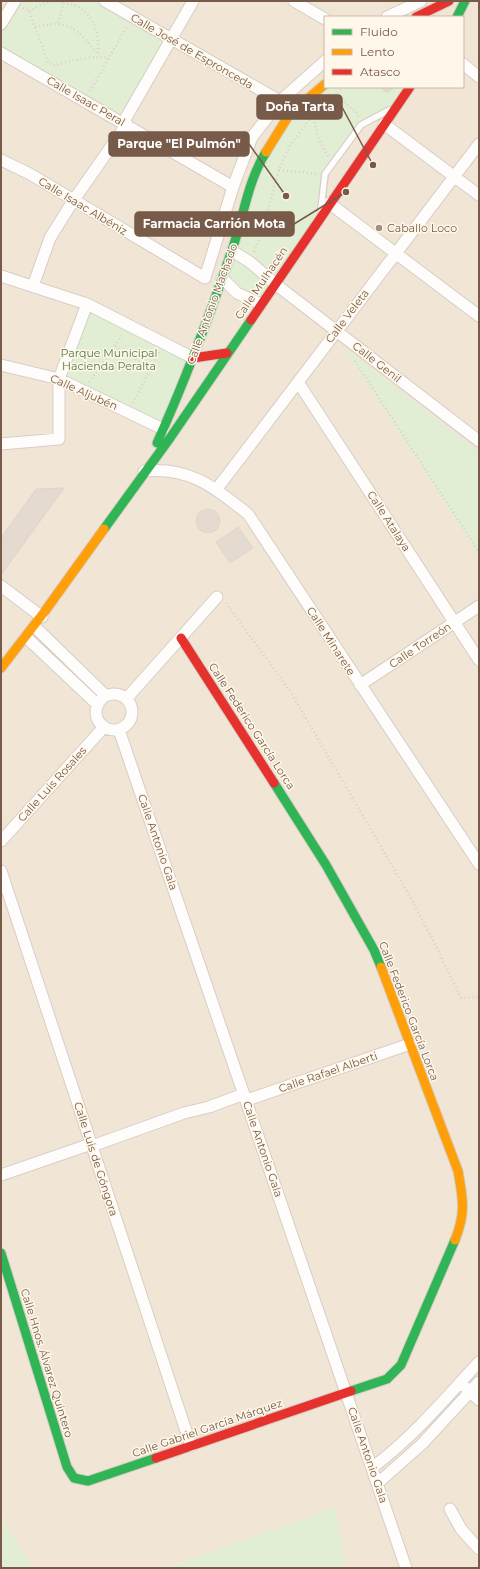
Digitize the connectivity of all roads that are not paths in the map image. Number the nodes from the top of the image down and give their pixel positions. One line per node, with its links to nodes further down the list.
1 (105, 1): 14 (street, Calle José de Espronceda)
2 (193, 1): 14 (street)
3 (294, 1): 12 (street)
4 (449, 1): 7 (street)
5 (465, 1): 11 (street)
6 (14, 2): 13 (street)
7 (424, 6): 8 (street); 9 (street); 10 (street)
8 (390, 16)
9 (417, 16)
10 (440, 16)
11 (458, 16)
12 (324, 18)
13 (1, 24)
14 (170, 40): 21 (street, Calle José de Espronceda); 23 (street)
15 (1, 53): 23 (street, Calle Isaac Peral)
16 (324, 62): 21 (street, Calle Antonio Machado)
17 (464, 65): 18 (street)
18 (479, 77)
19 (324, 85): 35 (street, Calle Antonio Machado)
20 (409, 88): 22 (street, Calle Mulhacén)
21 (280, 101): 28 (street, Calle Antonio Machado)
22 (397, 106): 24 (street, Calle Mulhacén); 32 (lane)
23 (125, 124): 28 (street, Calle Isaac Peral); 30 (street)
24 (384, 124): 27 (street); 31 (street, Calle Mulhacén)
25 (479, 144): 27 (street, Calle Veleta)
26 (1, 160): 30 (street, Calle Isaac Albéniz)
27 (454, 176): 29 (street); 33 (street, Calle Veleta)
28 (233, 187): 34 (street, Calle Antonio Machado)
29 (479, 195)
30 (73, 201): 37 (street, Calle Isaac Albéniz); 40 (street)
31 (329, 204): 32 (street, Calle Mulhacén); 33 (street)
32 (320, 217): 39 (street, Calle Mulhacén)
33 (395, 253): 43 (street); 44 (street, Calle Veleta)
34 (213, 254): 35 (street, Calle Genil); 37 (street, Calle Antonio Machado)
35 (230, 256): 38 (street, Calle Antonio Machado); 39 (street, Calle Genil)
36 (1, 276): 40 (street)
37 (205, 278)
38 (222, 278): 42 (street); 46 (street, Calle Antonio Machado)
39 (274, 283): 42 (street, Calle Mulhacén); 44 (street, Calle Genil)
40 (33, 286): 41 (street)
41 (87, 304): 46 (street); 48 (street)
42 (261, 304): 45 (street, Calle Mulhacén)
43 (479, 316)
44 (336, 330): 49 (street, Calle Veleta); 51 (street, Calle Genil)
45 (227, 353): 46 (street); 53 (street, Calle Mulhacén)
46 (193, 358): 50 (street, Calle Antonio Machado)
47 (1, 365): 48 (street, Calle Aljubén)
48 (58, 379): 50 (street, Calle Aljubén); 52 (street)
49 (298, 382): 54 (street, Calle Veleta); 59 (street, Calle Atalaya)
50 (163, 429): 53 (street, Calle Antonio Machado)
51 (479, 441)
52 (1, 444)
53 (144, 471): 54 (street, Calle Minarete); 58 (street)
54 (216, 490): 65 (street, Calle Minarete)
55 (1, 586): 58 (street)
56 (217, 597): 62 (street)
57 (479, 606): 59 (street, Calle Torreón)
58 (42, 617): 60 (street)
59 (454, 622): 63 (street, Calle Atalaya); 65 (street, Calle Torreón)
60 (35, 627): 61 (street); 66 (street)
61 (26, 637): 64 (street); 68 (street)
62 (181, 638): 67 (street); 74 (street, Calle Federico García Lorca)
63 (479, 660)
64 (1, 668)
65 (360, 685): 72 (street, Calle Minarete)
66 (106, 696): 67 (street); 68 (street)
67 (126, 699): 70 (street)
68 (98, 705): 69 (street)
69 (104, 727): 70 (street); 71 (street, Calle Luis Rosales)
70 (119, 730): 75 (street, Calle Antonio Gala)
71 (1, 841)
72 (478, 860)
73 (1, 871): 76 (street, Calle Luis de Góngora)
74 (410, 1044): 75 (street, Calle Rafael Alberti); 83 (street, Calle Federico García Lorca)
75 (245, 1097): 76 (street, Calle Rafael Alberti); 83 (street, Calle Antonio Gala)
76 (92, 1145): 77 (street, Calle Rafael Alberti); 85 (street, Calle Luis de Góngora)
77 (1, 1175)
78 (1, 1253): 87 (street, Calle Hnos. Álvarez Quintero)
79 (479, 1362): 81 (street)
80 (479, 1382): 82 (street)
81 (460, 1383): 82 (street); 86 (street)
82 (470, 1392): 84 (street); 88 (street)
83 (347, 1393): 85 (street, Calle Gabriel García Márquez); 86 (street, Calle Antonio Gala)
84 (479, 1400)
85 (191, 1446): 87 (street, Calle Gabriel García Márquez)
86 (373, 1467): 88 (street, Calle Antonio Gala)
87 (74, 1478)
88 (378, 1483): 91 (street, Calle Antonio Gala)
89 (450, 1509): 90 (street)
90 (479, 1549)
91 (406, 1568)

